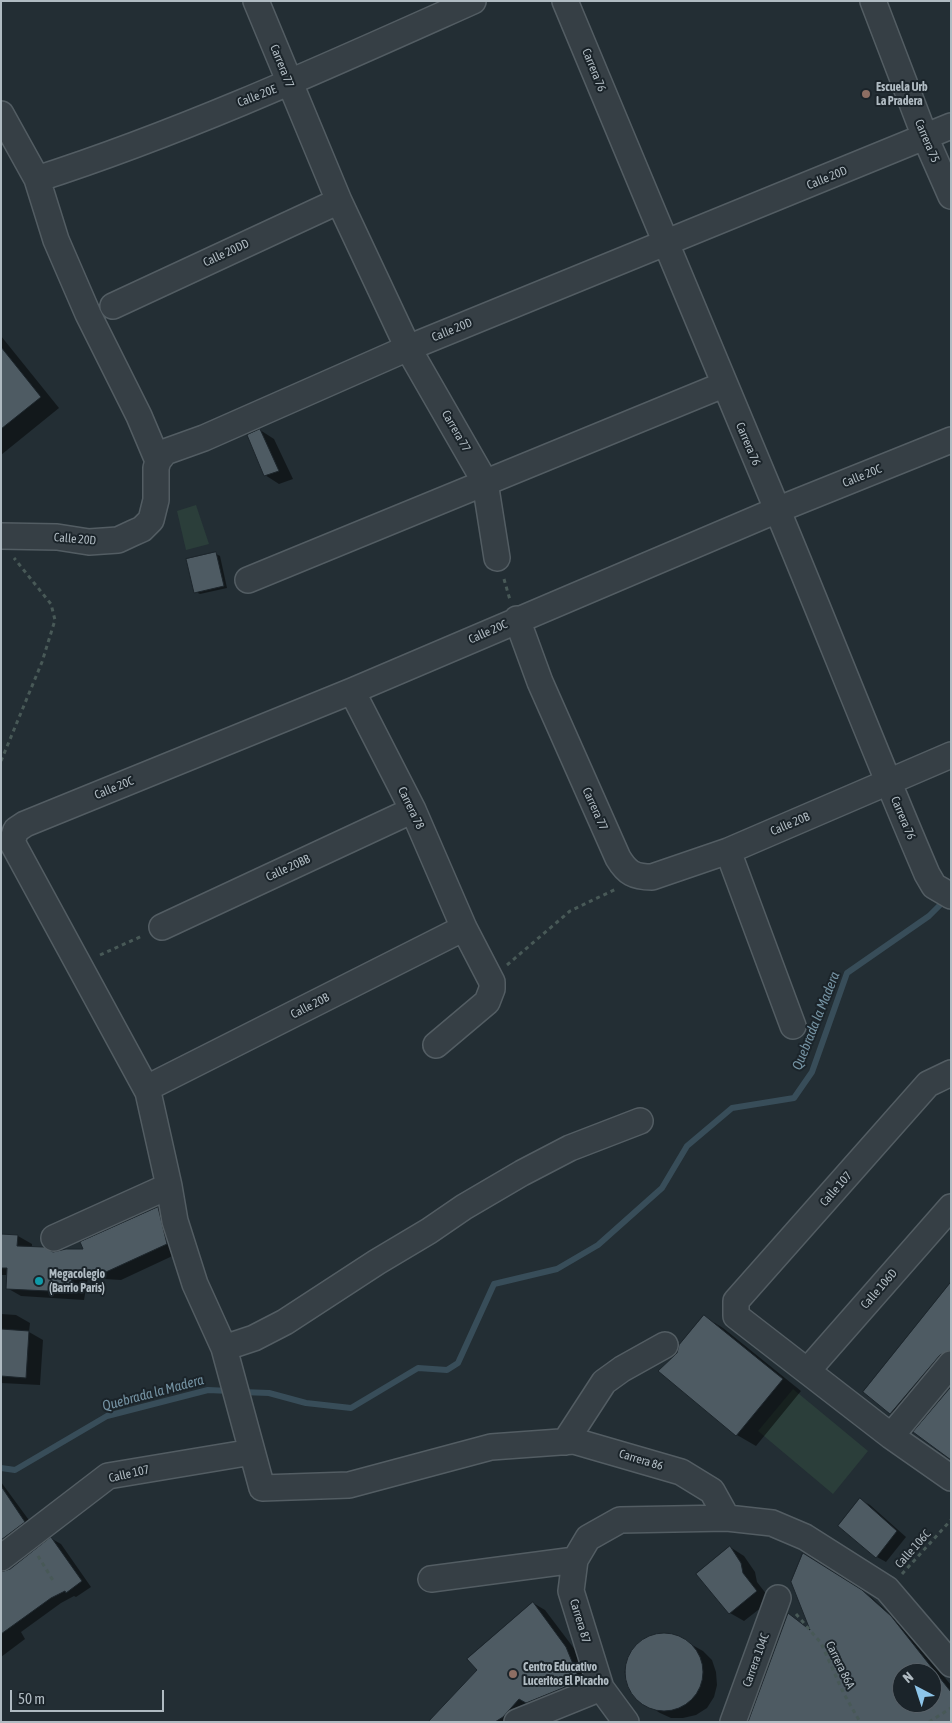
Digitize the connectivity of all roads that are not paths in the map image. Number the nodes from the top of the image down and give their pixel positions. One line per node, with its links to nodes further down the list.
1 (256, 1): 5 (street, Carrera 77)
2 (473, 1): 5 (street, Calle 20E)
3 (565, 1): 12 (street, Carrera 76)
4 (873, 1): 8 (street, Carrera 75)
5 (289, 84): 9 (street, Calle 20E); 11 (street, Carrera 77)
6 (1, 114): 9 (street)
7 (951, 126): 8 (street, Calle 20D)
8 (925, 137): 10 (street, Carrera 75); 12 (street, Calle 20D)
9 (36, 179): 17 (street)
10 (951, 196)
11 (339, 201): 13 (street, Calle 20DD); 14 (street, Carrera 77)
12 (665, 244): 14 (street, Calle 20D); 15 (street, Carrera 76)
13 (112, 306)
14 (408, 348): 17 (street, Calle 20D); 18 (street, Carrera 77)
15 (723, 385): 18 (street); 19 (street, Carrera 76)
16 (951, 440): 19 (street, Calle 20C)
17 (158, 461): 20 (street, Calle 20D)
18 (485, 482): 21 (street, Carrera 77); 22 (street)
19 (777, 510): 23 (street, Calle 20C); 26 (street, Carrera 76)
20 (6, 545)
21 (497, 558)
22 (248, 580)
23 (517, 619): 24 (street, Calle 20C); 29 (street, Carrera 77)
24 (352, 691): 27 (street, Carrera 78); 38 (street, Calle 20C)
25 (951, 755): 26 (street, Calle 20B)
26 (887, 782): 28 (street, Calle 20B); 30 (street, Carrera 76)
27 (413, 810): 31 (street, Calle 20BB); 32 (street, Carrera 78)
28 (728, 851): 29 (street, Calle 20B); 33 (street)
29 (626, 871)
30 (942, 891)
31 (162, 927)
32 (464, 928): 34 (street, Carrera 78); 36 (street, Calle 20B)
33 (793, 1026)
34 (436, 1045)
35 (951, 1072): 44 (street, Calle 107)
36 (156, 1084)
37 (640, 1121): 42 (street)
38 (169, 1186): 40 (street); 42 (street)
39 (951, 1207): 44 (street, Calle 106D)
40 (54, 1238)
41 (665, 1345): 46 (street)
42 (224, 1348): 47 (street)
43 (951, 1364): 45 (street)
44 (808, 1370): 45 (street)
45 (891, 1436): 48 (street)
46 (566, 1442): 47 (street, Carrera 86); 49 (street, Carrera 86)
47 (252, 1452): 50 (street, Calle 107)
48 (951, 1478)
49 (727, 1518): 51 (street, Carrera 87); 54 (street)
50 (1, 1558)
51 (575, 1560): 52 (street); 55 (street, Carrera 87)
52 (431, 1579)
53 (778, 1598): 58 (street, Carrera 104C)
54 (951, 1664)
55 (601, 1688): 56 (street, Carrera 87); 57 (street)
56 (616, 1718)
57 (517, 1722)
58 (733, 1722)

